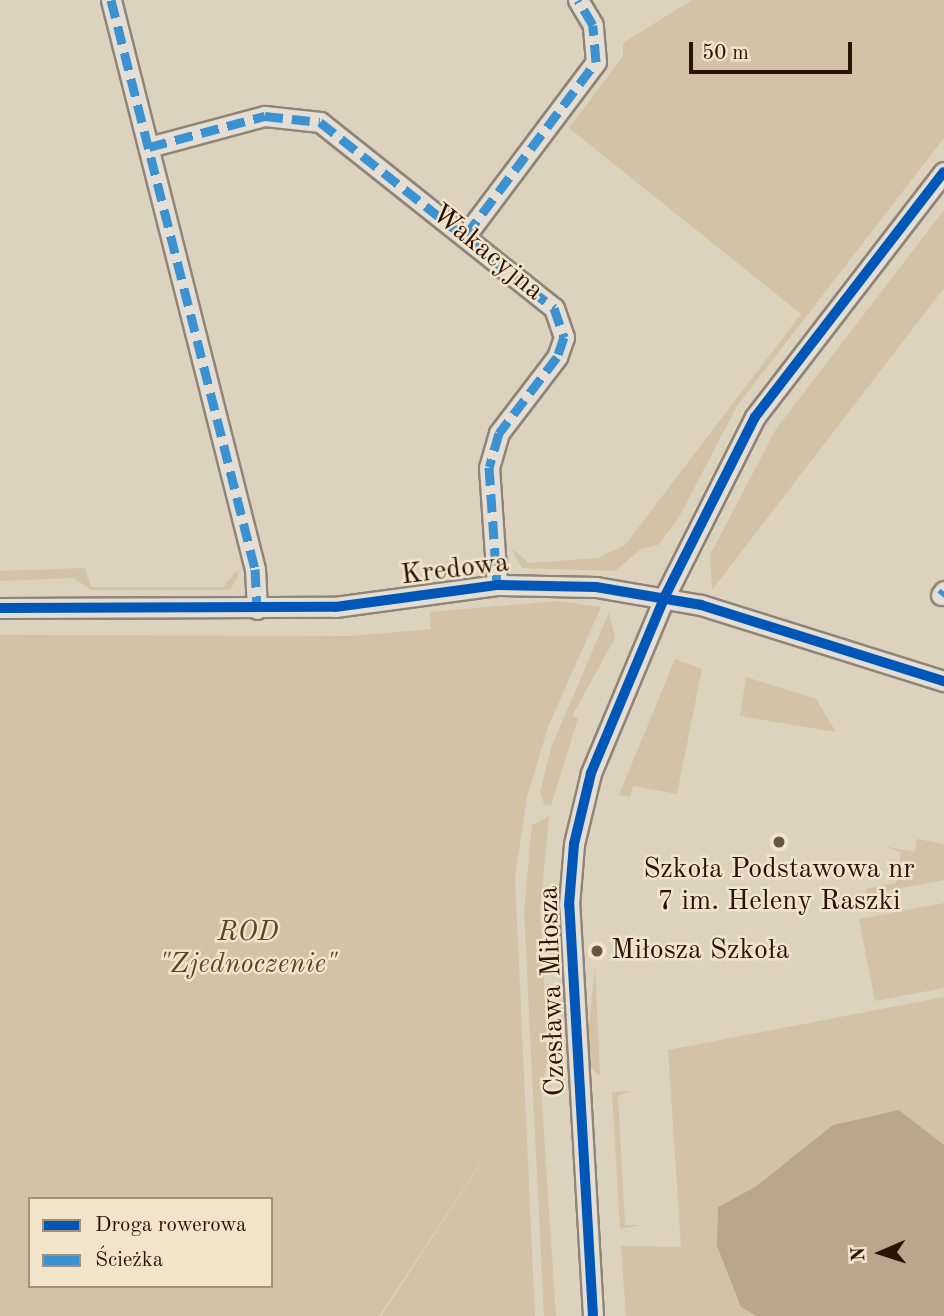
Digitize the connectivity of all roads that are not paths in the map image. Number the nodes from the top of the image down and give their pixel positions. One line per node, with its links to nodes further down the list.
1 (111, 0): 3 (street)
2 (578, 0): 5 (street)
3 (149, 147): 5 (street, Wakacyjna); 9 (street)
4 (944, 172): 7 (street, Czesława Miłosza)
5 (466, 235): 6 (street, Wakacyjna)
6 (497, 586): 7 (street, Kredowa); 9 (street, Kredowa)
7 (664, 596): 10 (street, Kredowa); 11 (street, Czesława Miłosza)
8 (0, 608): 9 (street, Kredowa)
9 (257, 609)
10 (944, 681)
11 (593, 1316)

